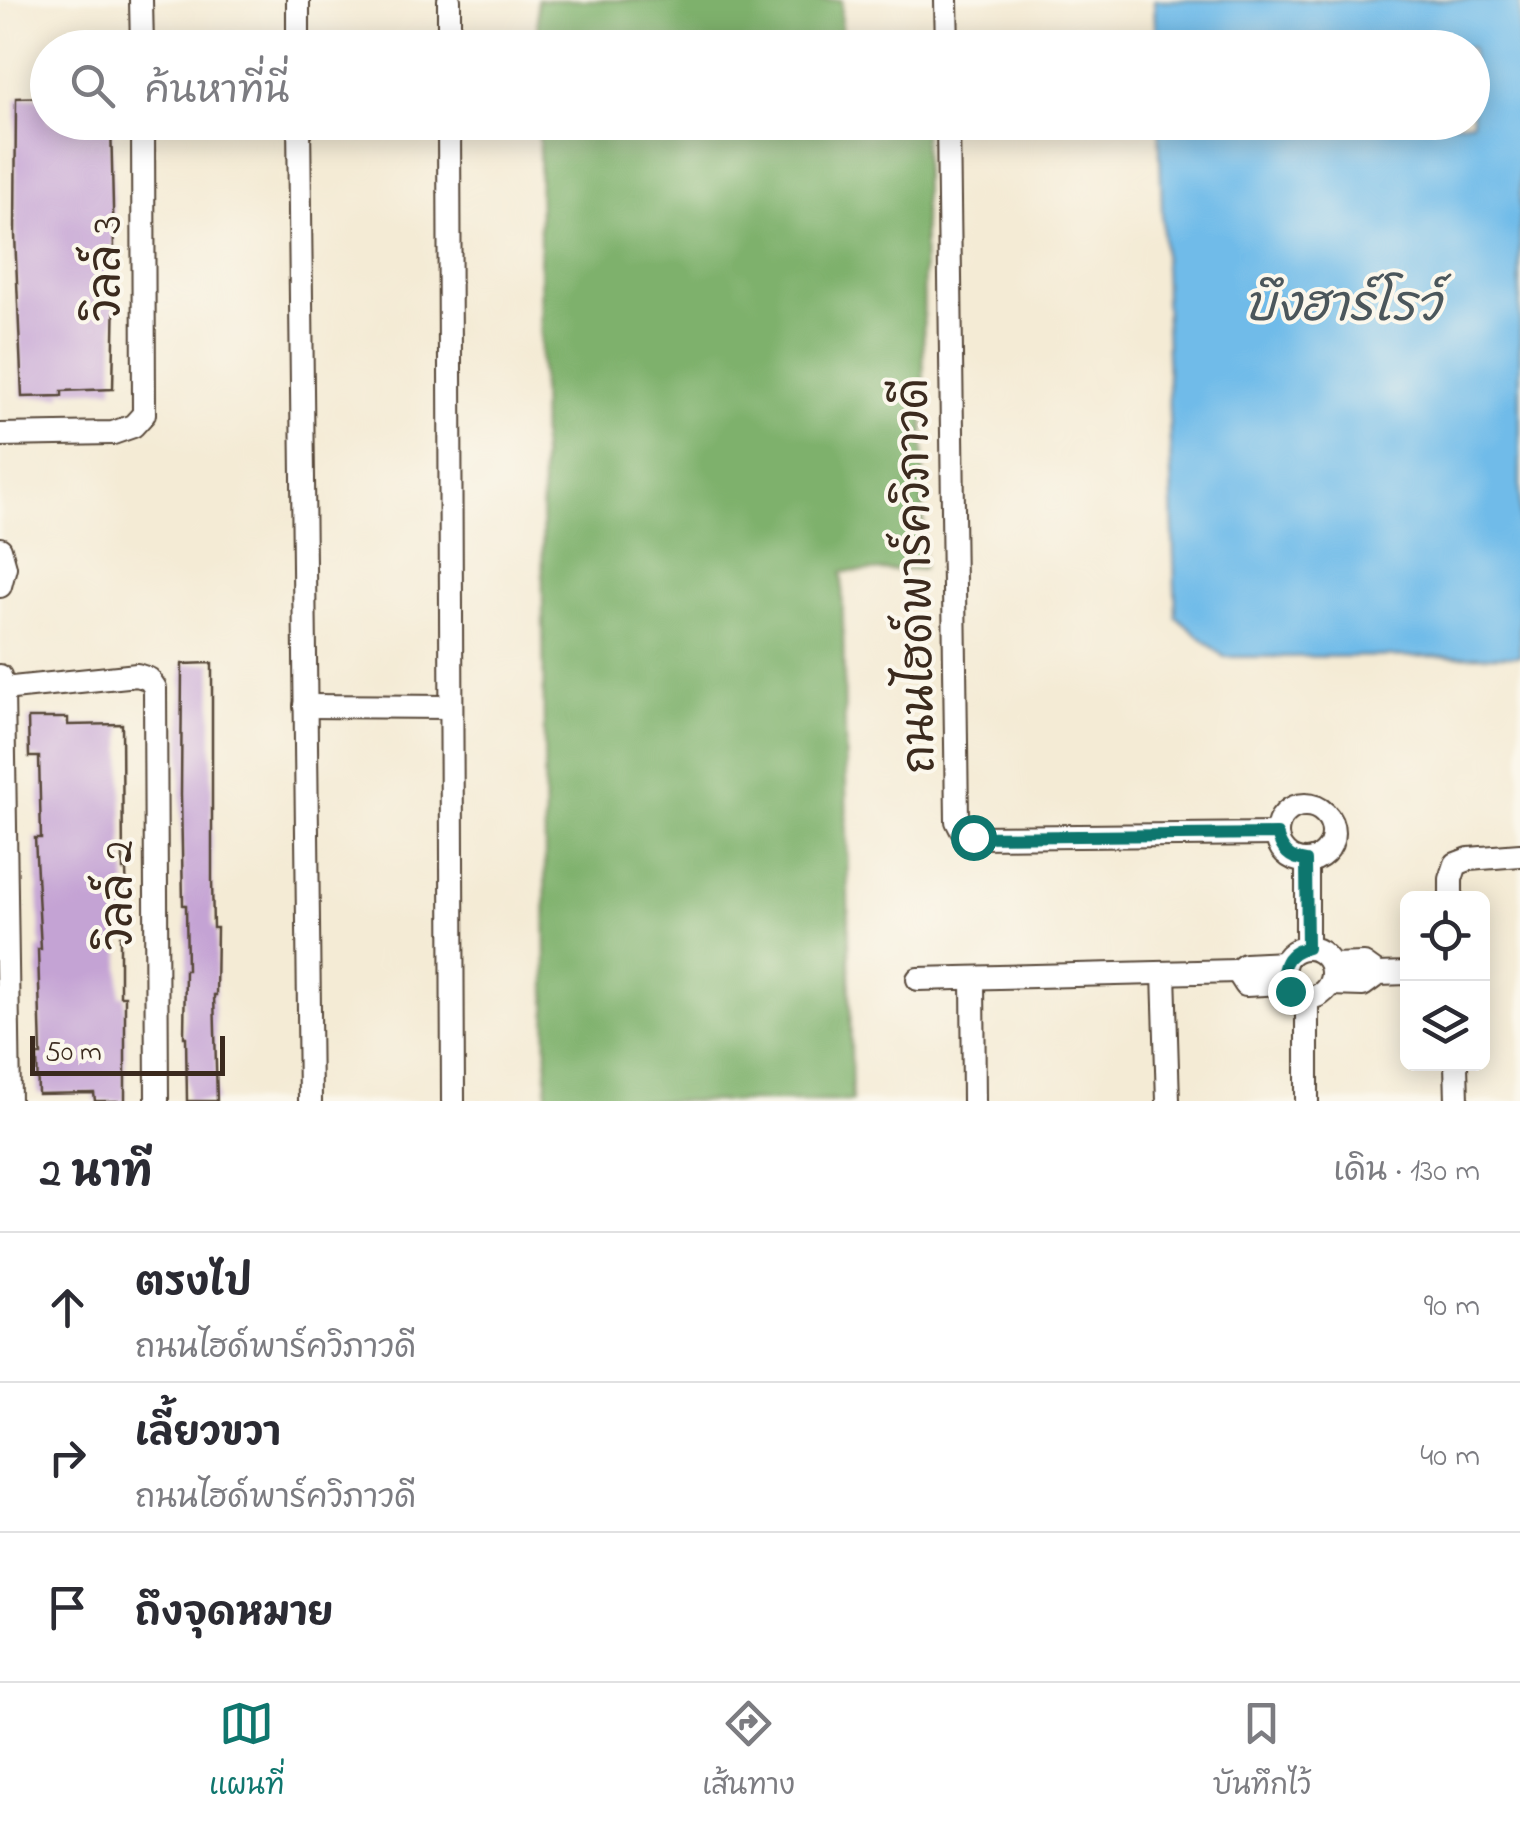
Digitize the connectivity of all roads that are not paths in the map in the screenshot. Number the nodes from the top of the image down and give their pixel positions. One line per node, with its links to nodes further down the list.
1 (141, 0): 5 (street)
2 (298, 0): 6 (street)
3 (449, 0): 7 (street)
4 (946, 0): 8 (street)
5 (142, 30)
6 (298, 30)
7 (449, 30)
8 (947, 30)
9 (143, 140): 13 (street, วิลล์ 3)
10 (299, 140): 17 (street)
11 (450, 140): 18 (street)
12 (948, 140): 19 (street, ถนนไฮด์พาร์ควิภาวดี)
13 (0, 435)
14 (0, 549): 15 (street)
15 (0, 586)
16 (2, 683): 32 (street); 33 (street, วิลล์ 2)
17 (306, 706): 18 (street); 34 (street)
18 (452, 706): 35 (street)
19 (1277, 834): 21 (street); 21 (street)
20 (1520, 856): 22 (street)
21 (1306, 861): 23 (street)
22 (1451, 891)
23 (1307, 948): 25 (street); 27 (street)
24 (1164, 973): 25 (street); 28 (street); 37 (street)
25 (1284, 973): 30 (street)
26 (1400, 973): 27 (street)
27 (1330, 974): 30 (street)
28 (973, 978): 29 (street); 36 (street)
29 (918, 979)
30 (1307, 998): 38 (street)
31 (1456, 1071): 39 (street)
32 (9, 1101)
33 (157, 1101)
34 (310, 1101)
35 (453, 1101)
36 (974, 1101)
37 (1168, 1101)
38 (1308, 1101)
39 (1457, 1101)

